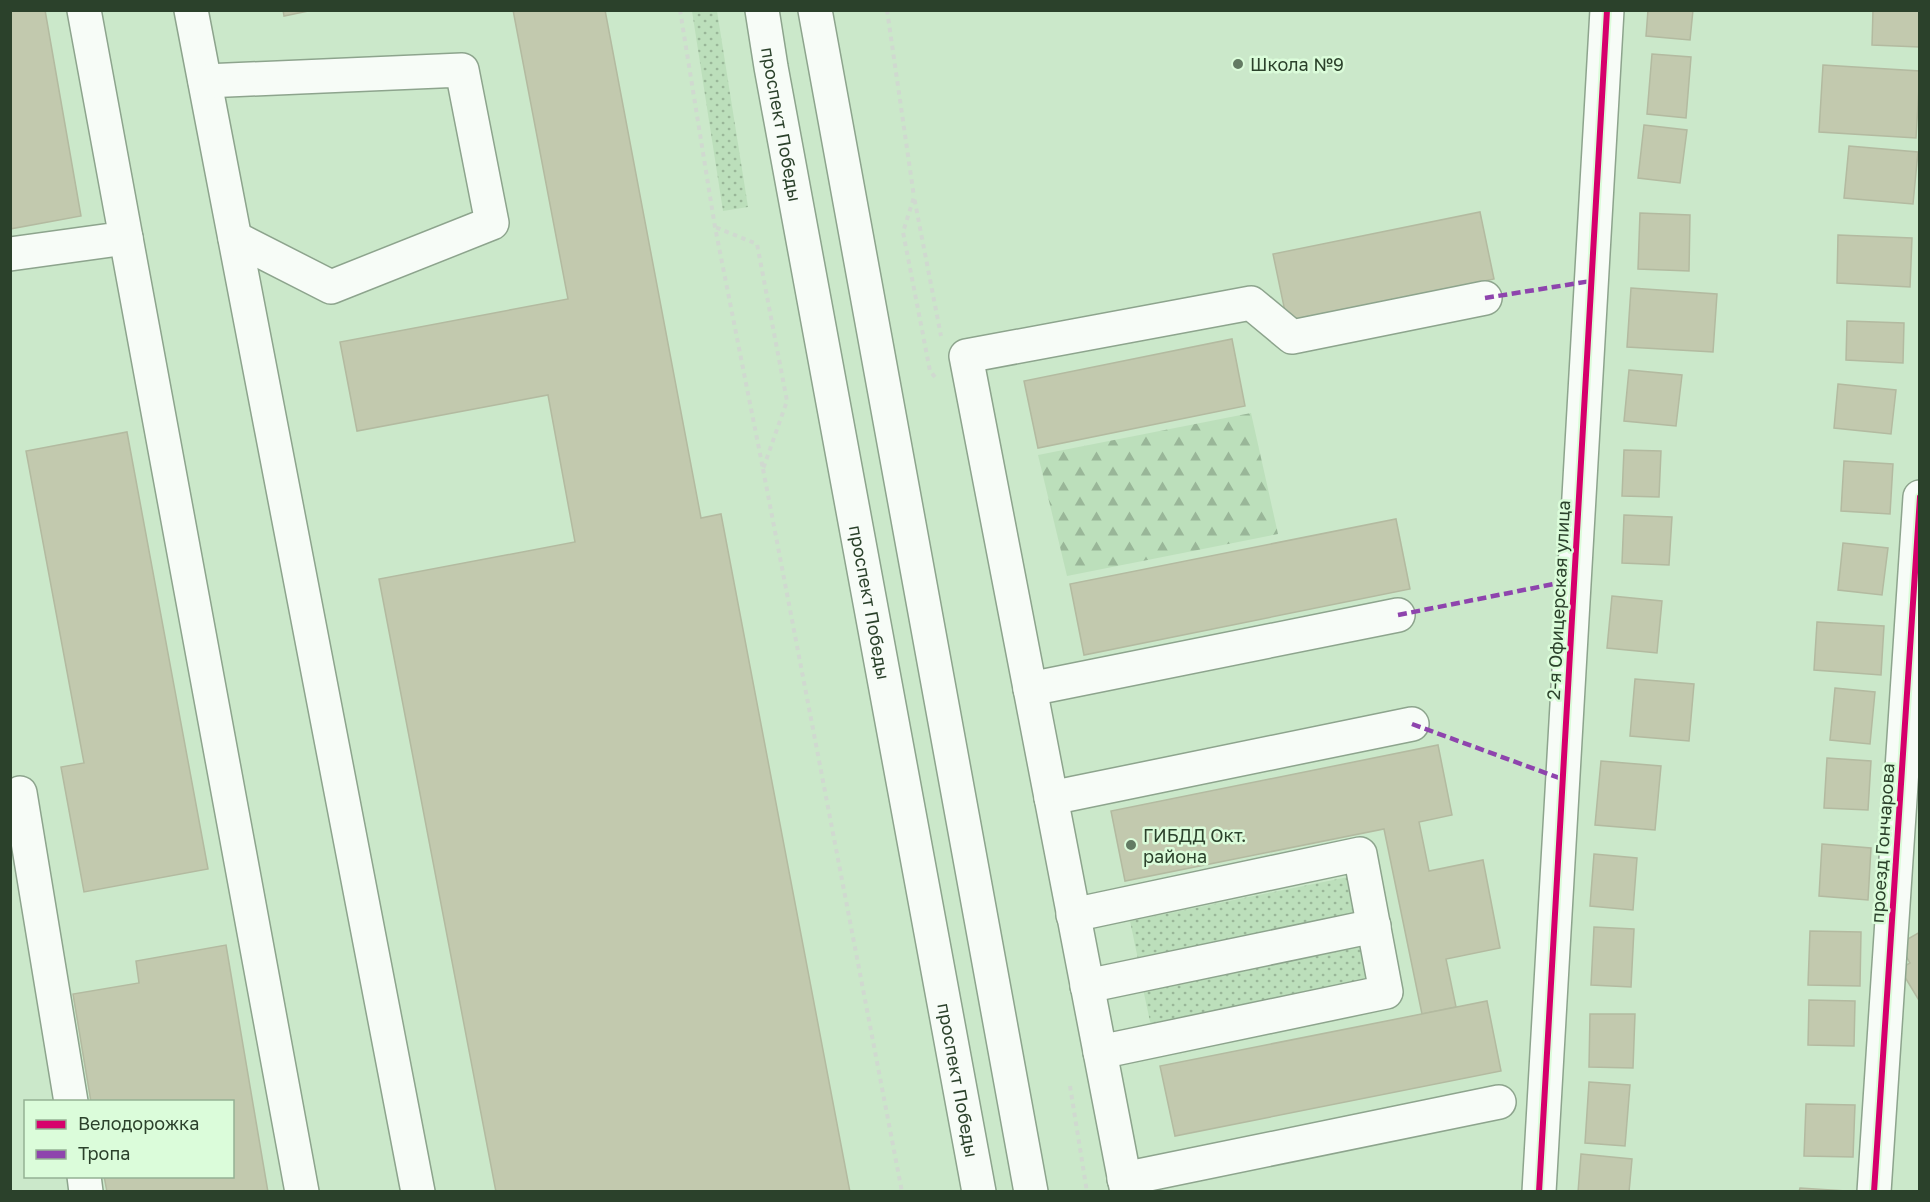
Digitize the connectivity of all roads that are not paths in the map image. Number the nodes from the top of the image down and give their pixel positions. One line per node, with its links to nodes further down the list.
1 (84, 10): 7 (main road)
2 (191, 10): 6 (main road)
3 (762, 10): 26 (main road, проспект Победы)
4 (815, 10): 27 (main road)
5 (1607, 10): 28 (main road, 2-я Офицерская улица)
6 (205, 81): 8 (main road); 8 (main road)
7 (126, 238): 9 (main road); 24 (main road)
8 (235, 238): 25 (main road)
9 (10, 254)
10 (1485, 298): 13 (main road)
11 (1920, 497): 29 (main road, проезд Гончарова)
12 (1398, 615): 13 (main road)
13 (1030, 689): 16 (main road)
14 (1412, 724): 16 (main road)
15 (20, 793): 21 (main road)
16 (1051, 798): 17 (main road)
17 (1073, 915): 18 (main road); 19 (main road)
18 (1374, 926): 19 (main road); 20 (main road)
19 (1088, 987): 20 (main road)
20 (1100, 1052): 23 (main road)
21 (71, 1100)
22 (1499, 1102): 23 (main road)
23 (1125, 1185)
24 (302, 1191)
25 (418, 1191)
26 (979, 1191)
27 (1031, 1191)
28 (1539, 1191)
29 (1874, 1191)

